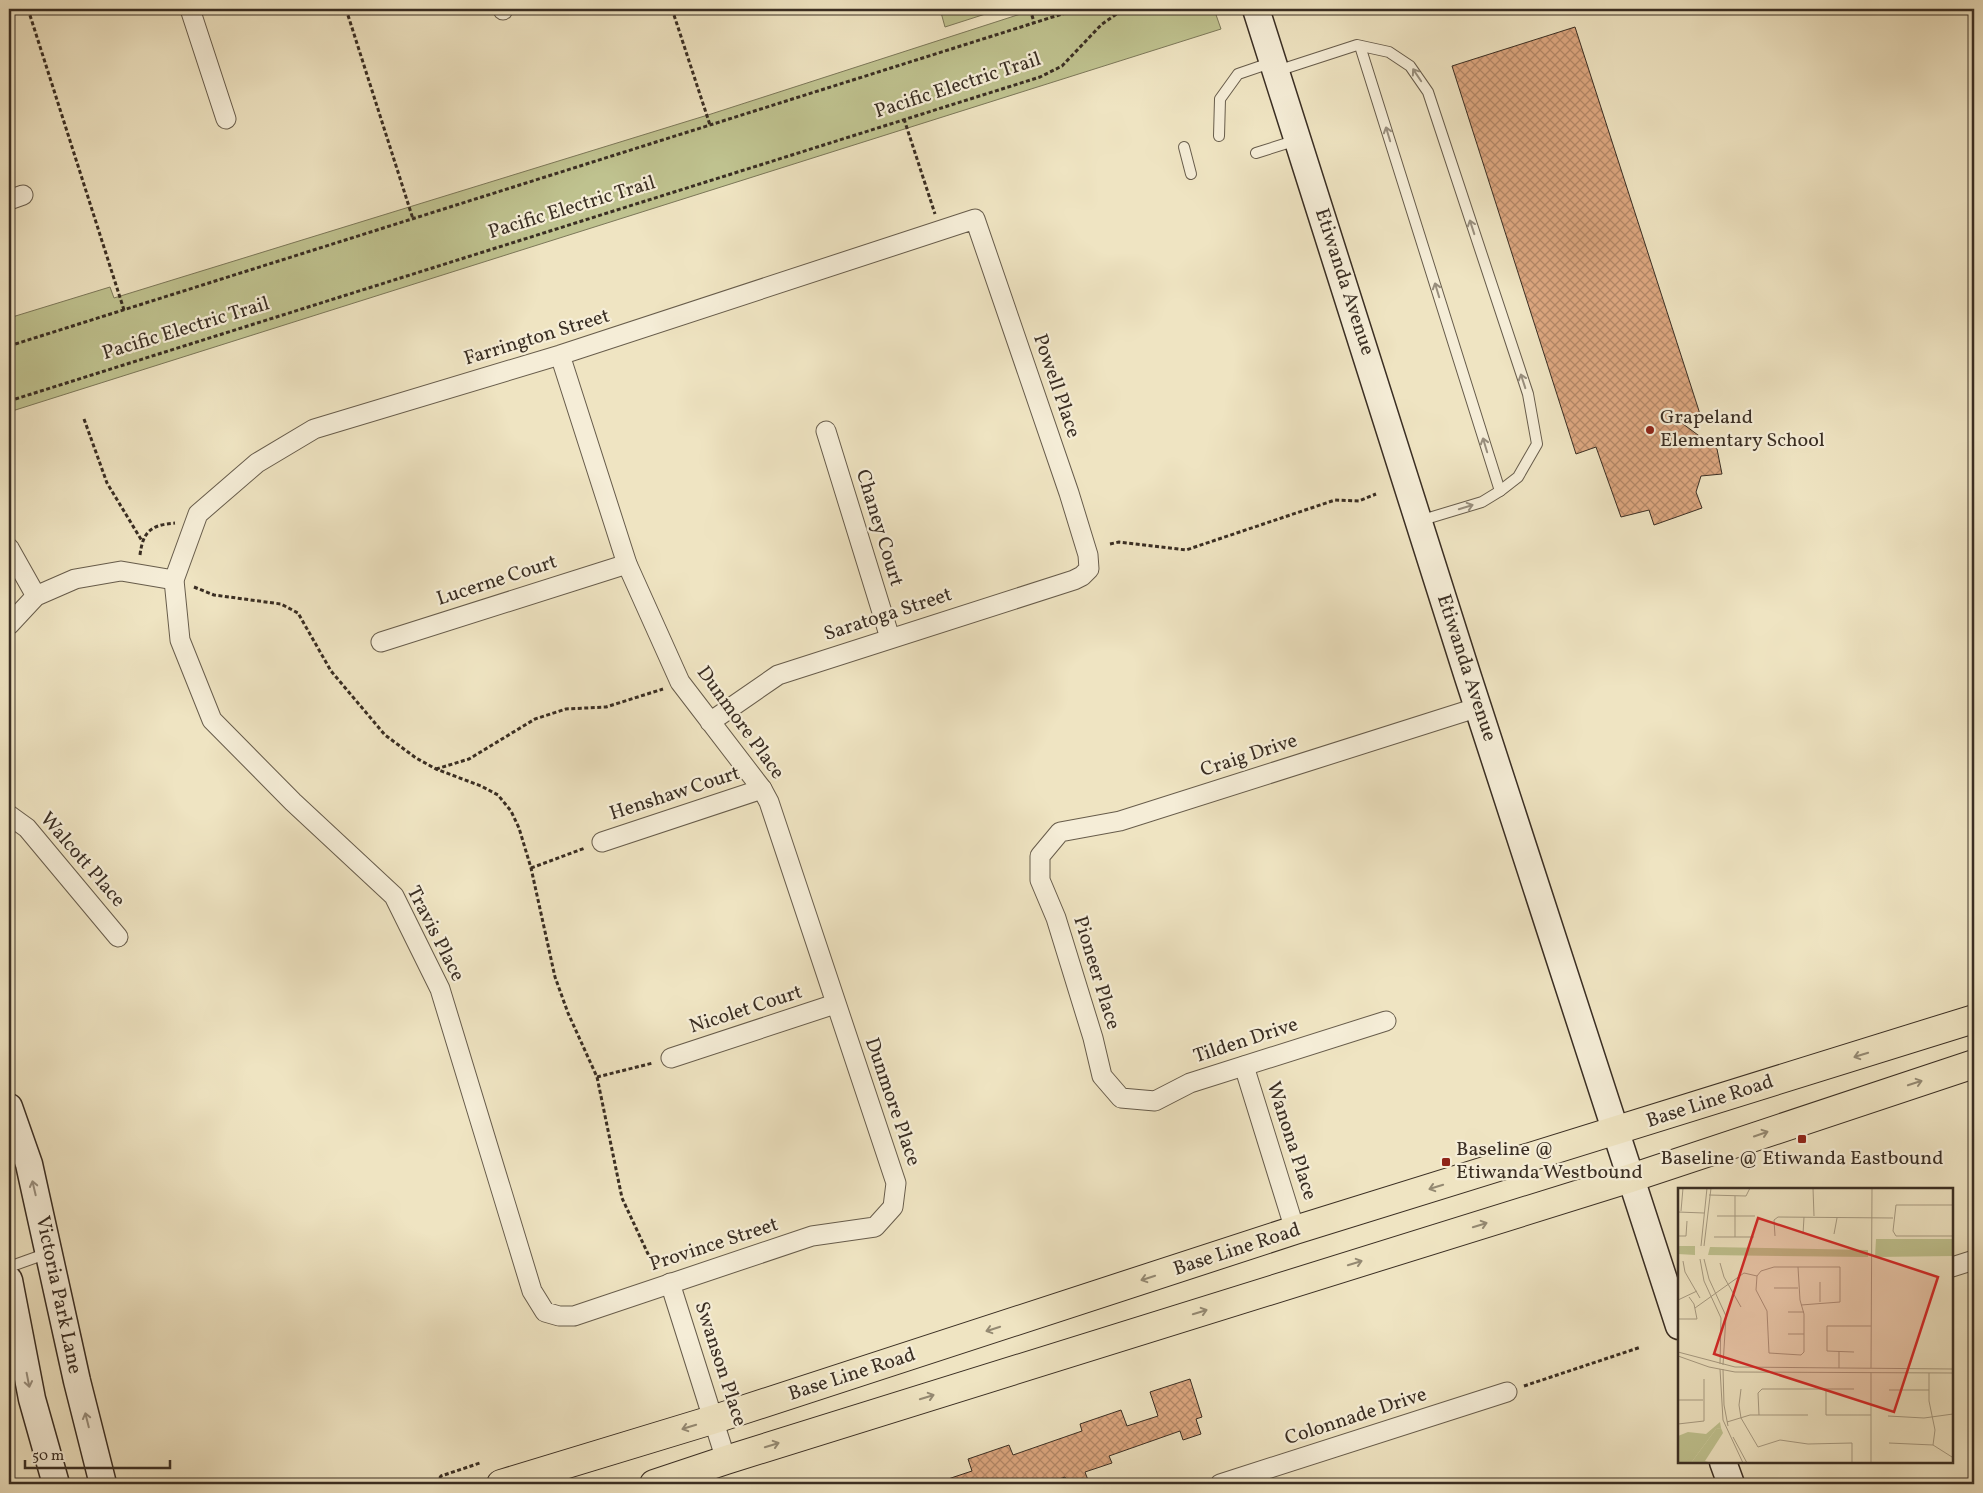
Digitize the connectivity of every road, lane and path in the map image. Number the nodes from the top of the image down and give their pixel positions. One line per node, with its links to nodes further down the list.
1 (28, 9): 23 (path)
2 (190, 9): 12 (street)
3 (346, 9): 21 (path)
4 (672, 9): 14 (path)
5 (1030, 9): 9 (path)
6 (1078, 9): 9 (path, Pacific Electric Trail)
7 (1124, 9): 13 (path, Pacific Electric Trail)
8 (1256, 9): 11 (street, Etiwanda Avenue)
9 (1034, 22): 14 (path, Pacific Electric Trail)
10 (1360, 46): 11 (lane); 29 (lane, one-way to 10); 29 (lane, one-way to 10)
11 (1275, 66): 15 (lane); 16 (street, Etiwanda Avenue)
12 (226, 119)
13 (904, 119): 22 (path); 26 (path, Pacific Electric Trail)
14 (710, 125): 21 (path, Pacific Electric Trail)
15 (1219, 136)
16 (1298, 140): 18 (lane); 31 (street, Etiwanda Avenue)
17 (1184, 147): 19 (lane)
18 (1256, 153)
19 (1192, 174)
20 (975, 218): 22 (street, Farrington Street); 38 (street, Powell Place)
21 (413, 219): 23 (path, Pacific Electric Trail)
22 (940, 230): 25 (street, Farrington Street)
23 (124, 310): 24 (path, Pacific Electric Trail)
24 (9, 346)
25 (560, 355): 37 (street, Dunmore Place); 39 (street, Farrington Street)
26 (9, 401)
27 (84, 419): 33 (path)
28 (826, 431): 42 (street, Chaney Court)
29 (1500, 491): 31 (lane, one-way to 29)
30 (1376, 494): 34 (path)
31 (1420, 521): 45 (street, Etiwanda Avenue)
32 (175, 523): 33 (path)
33 (142, 541): 36 (path)
34 (1110, 544)
35 (9, 548): 40 (street)
36 (140, 555)
37 (627, 564): 43 (street, Lucerne Court); 44 (street, Dunmore Place)
38 (1088, 570): 42 (street, Saratoga Street)
39 (174, 580): 40 (street); 47 (path); 74 (street, Travis Place)
40 (36, 596): 41 (street)
41 (9, 625)
42 (890, 638): 46 (street, Saratoga Street)
43 (381, 642)
44 (680, 682): 46 (street, Dunmore Place); 47 (path)
45 (1479, 707): 51 (street, Craig Drive); 63 (street, Etiwanda Avenue)
46 (710, 722): 48 (street, Dunmore Place)
47 (436, 769): 52 (path)
48 (762, 789): 50 (street, Henshaw Court); 54 (street, Dunmore Place)
49 (9, 814): 53 (street, Walcott Place)
50 (602, 842): 52 (path)
51 (1040, 856): 61 (street, Pioneer Place)
52 (531, 868): 60 (path)
53 (118, 937)
54 (835, 1004): 57 (street, Nicolet Court); 65 (street, Dunmore Place)
55 (1974, 1019): 63 (main road, Base Line Road, one-way to 63)
56 (1386, 1021): 59 (street, Tilden Drive)
57 (670, 1058): 60 (path)
58 (1974, 1064): 64 (main road, one-way to 58)
59 (1244, 1066): 61 (street, Tilden Drive); 66 (street, Wanona Place)
60 (597, 1076): 71 (path)
61 (1121, 1098)
62 (9, 1108): 67 (street, Victoria Park Lane, one-way to 62)
63 (1617, 1132): 64 (street, Etiwanda Avenue); 66 (main road, Base Line Road, one-way to 66)
64 (1631, 1178): 75 (street, Etiwanda Avenue); 79 (main road, one-way to 64)
65 (892, 1207): 73 (street, Province Street)
66 (1296, 1230): 78 (main road, Base Line Road, one-way to 78)
67 (49, 1253): 70 (lane); 84 (street, Victoria Park Lane, one-way to 67)
68 (1974, 1260): 69 (street)
69 (1953, 1266)
70 (9, 1267)
71 (656, 1270)
72 (9, 1280): 83 (street, one-way to 83)
73 (670, 1283): 74 (street, Province Street); 78 (street, Swanson Place)
74 (545, 1312)
75 (1678, 1323)
76 (1641, 1347): 77 (path)
77 (1507, 1392): 82 (street, Colonnade Drive)
78 (715, 1419): 79 (street, Swanson Place); 86 (main road, Base Line Road, one-way to 86)
79 (726, 1460): 87 (main road)
80 (480, 1463): 85 (path)
81 (1724, 1463): 88 (street)
82 (1230, 1483)
83 (56, 1484)
84 (103, 1484)
85 (429, 1484)
86 (501, 1484)
87 (654, 1484)
88 (1731, 1484)

